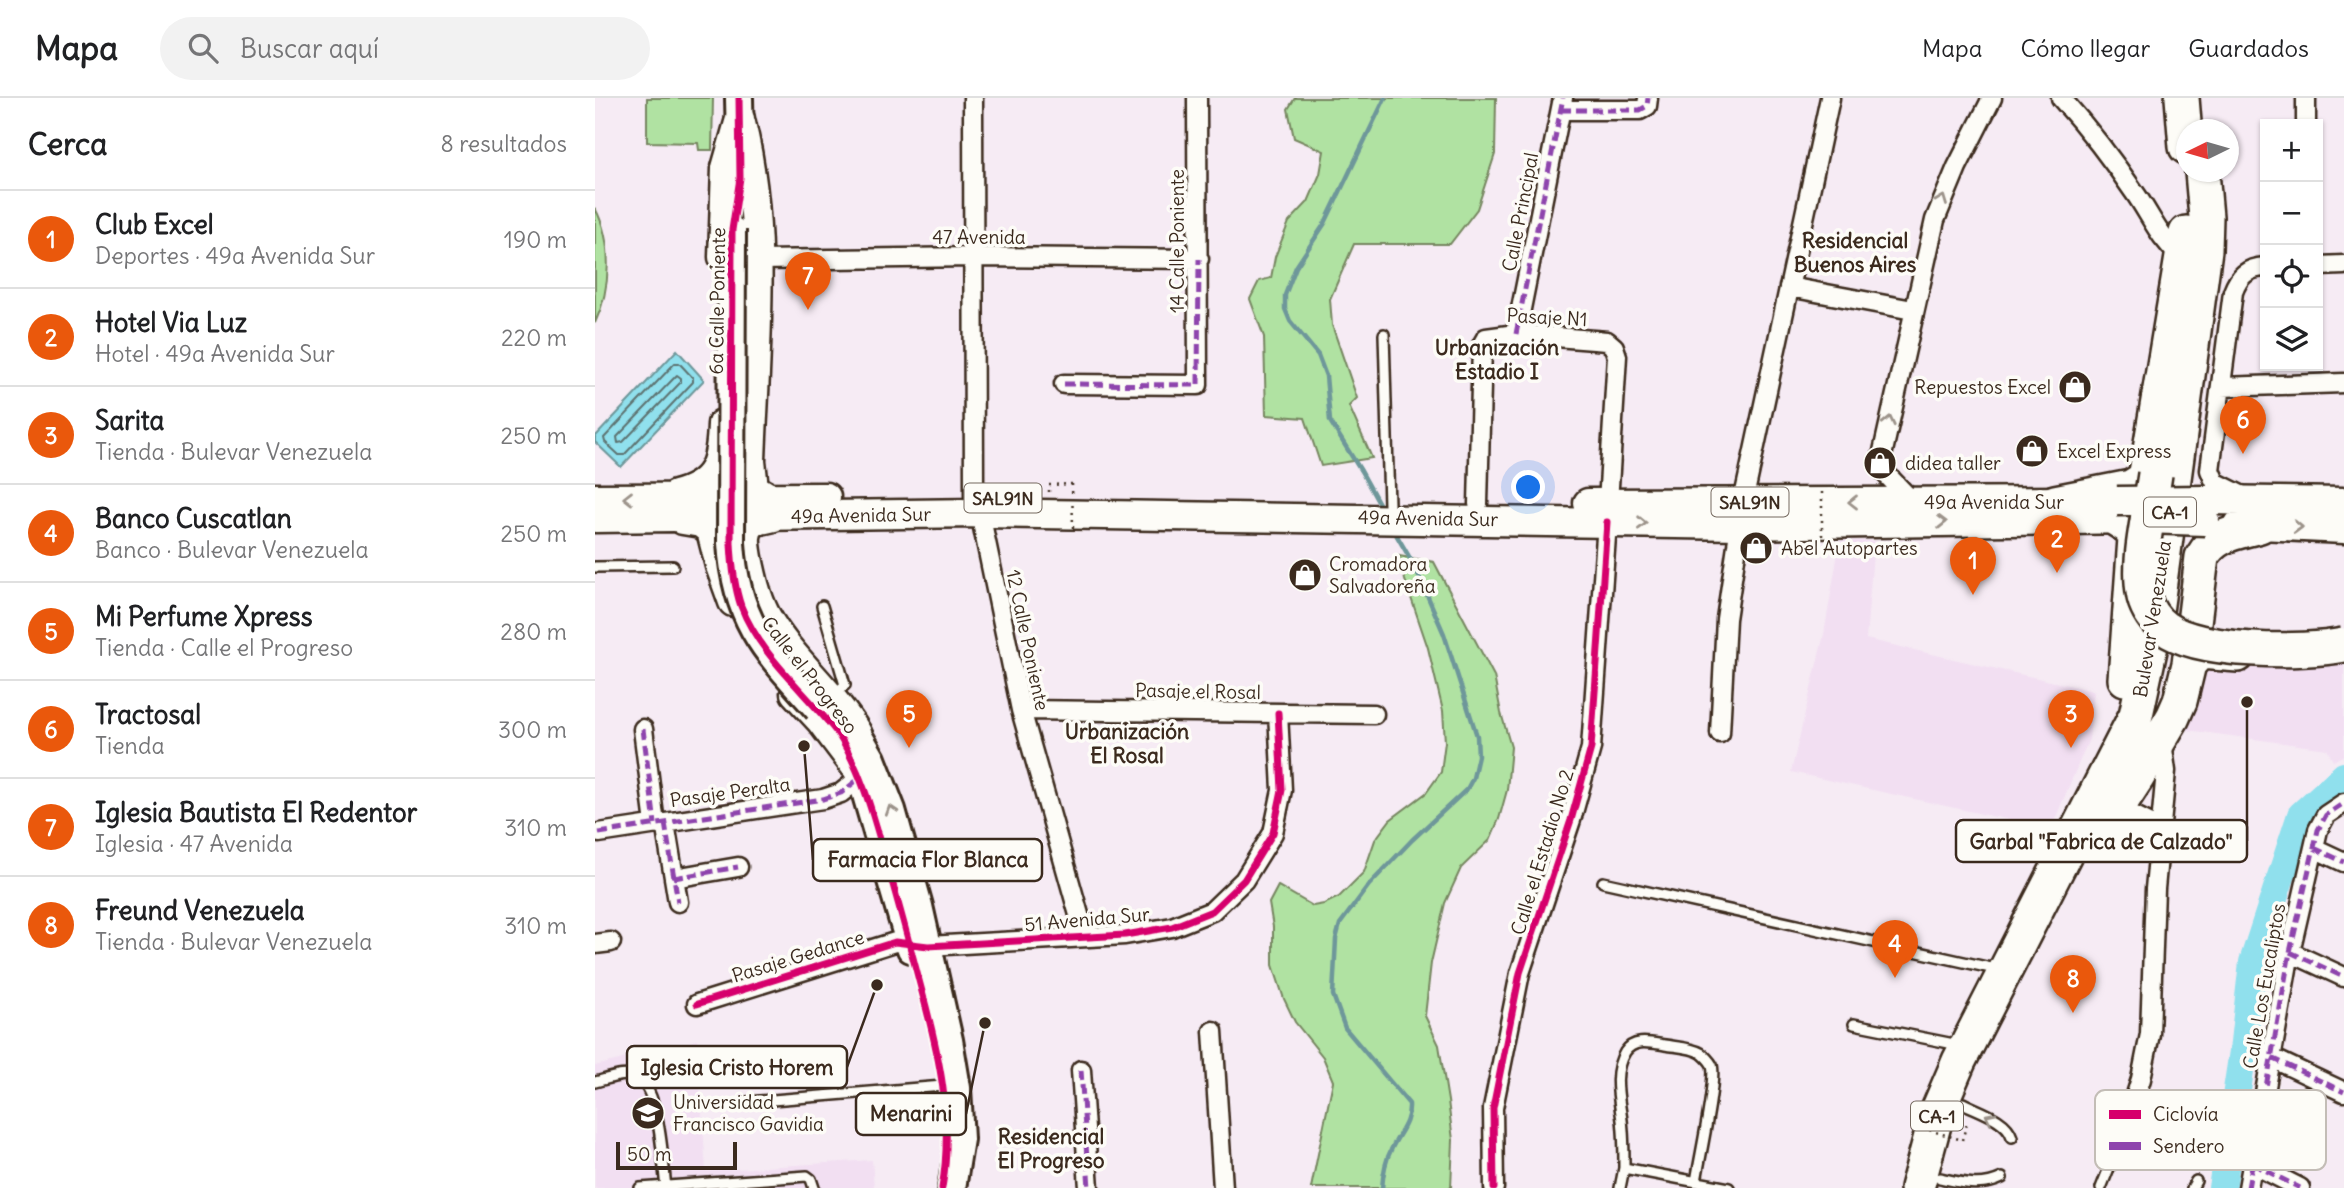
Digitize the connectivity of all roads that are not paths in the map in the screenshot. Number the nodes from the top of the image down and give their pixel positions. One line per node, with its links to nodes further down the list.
1 (973, 98): 15 (street, 12 Calle Poniente)
2 (1198, 98): 17 (street, 14 Calle Poniente)
3 (1648, 98): 8 (street)
4 (1830, 98): 22 (street)
5 (1992, 98): 23 (street, one-way to 5)
6 (2061, 98): 16 (street)
7 (2306, 98): 10 (street)
8 (1562, 104): 25 (street, Calle Principal)
9 (740, 108): 18 (main road); 30 (main road); 37 (street, 6a Calle Poniente, bridge)
10 (2306, 119)
11 (2189, 182): 16 (highway)
12 (2196, 182): 53 (highway, bridge)
13 (2203, 182): 70 (highway, Bulevar Venezuela / CA-1)
14 (2214, 182): 66 (highway, Bulevar Venezuela / CA-1)
15 (974, 257): 17 (street, 47 Avenida); 18 (street, 47 Avenida); 36 (street, 12 Calle Poniente)
16 (2181, 257): 33 (highway)
17 (1199, 259): 27 (street, 14 Calle Poniente)
18 (759, 260): 29 (main road)
19 (2344, 265): 20 (street)
20 (2323, 266)
21 (2260, 267): 28 (street)
22 (1789, 287): 23 (street); 41 (street)
23 (1913, 310): 32 (street, one-way to 23)
24 (1384, 334): 39 (lane)
25 (1516, 334): 35 (street, Pasaje N1); 40 (street, Pasaje N1)
26 (2344, 383): 28 (street)
27 (1063, 384)
28 (2221, 387): 42 (street)
29 (751, 461): 30 (main road); 37 (main road)
30 (717, 466): 38 (main road)
31 (595, 498): 38 (main road, 49a Avenida Sur / SAL91N, one-way to 31)
32 (1913, 502): 33 (main road, 49a Avenida Sur / SAL91N); 41 (main road, 49a Avenida Sur / SAL91N, one-way to 41)
33 (2055, 502): 43 (main road, 49a Avenida Sur / SAL91N)
34 (2344, 502): 42 (main road, 49a Avenida Sur / SAL91N)
35 (1478, 504): 39 (main road, 49a Avenida Sur / SAL91N); 40 (main road, 49a Avenida Sur / SAL91N)
36 (977, 505): 37 (main road, 49a Avenida Sur / SAL91N); 39 (main road, 49a Avenida Sur / SAL91N); 57 (street, 12 Calle Poniente)
37 (755, 506): 38 (main road, 49a Avenida Sur / SAL91N); 47 (main road); 56 (street, Calle el Progreso, bridge)
38 (665, 508): 44 (main road, 49a Avenida Sur / SAL91N); 46 (main road)
39 (1391, 509): 40 (main road, 49a Avenida Sur / SAL91N)
40 (1607, 512): 41 (main road, 49a Avenida Sur / SAL91N); 110 (street, Calle el Estadio No 2)
41 (1742, 513): 43 (main road, 49a Avenida Sur / SAL91N, one-way to 43); 62 (street)
42 (2256, 513): 43 (main road, 49a Avenida Sur / SAL91N, bridge); 45 (main road, 49a Avenida Sur / SAL91N, one-way to 45); 51 (highway)
43 (2122, 514): 70 (highway)
44 (595, 518)
45 (2344, 529)
46 (716, 545): 47 (main road); 64 (main road)
47 (747, 549): 56 (main road)
48 (673, 566): 49 (lane)
49 (595, 567)
50 (822, 606): 56 (lane)
51 (2193, 621): 52 (highway); 55 (highway)
52 (2344, 636)
53 (2344, 645)
54 (2344, 654): 55 (highway)
55 (2189, 664): 63 (highway)
56 (824, 703): 61 (main road); 64 (street, Calle el Progreso)
57 (1021, 710): 58 (street, Pasaje el Rosal); 77 (street, 12 Calle Poniente)
58 (1278, 713): 59 (street, Pasaje el Rosal); 77 (street, 51 Avenida Sur)
59 (1374, 714)
60 (643, 729): 67 (street)
61 (857, 733): 78 (street, Calle el Progreso, one-way to 61)
62 (1720, 733)
63 (2161, 737): 66 (highway); 68 (street)
64 (858, 771): 67 (street, Pasaje Peralta); 78 (street, Calle el Progreso)
65 (2344, 803): 71 (street, Calle Los Eucaliptos)
66 (2102, 815): 68 (street); 94 (highway, Bulevar Venezuela / CA-1)
67 (660, 823): 69 (street, Pasaje Peralta); 74 (street)
68 (2161, 829): 90 (street)
69 (599, 832)
70 (2075, 837): 80 (highway, Bulevar Venezuela / CA-1)
71 (2314, 848): 72 (street); 79 (street, Calle Los Eucaliptos)
72 (2344, 862)
73 (738, 867): 74 (street)
74 (674, 878): 76 (street)
75 (1603, 882): 80 (lane)
76 (678, 902)
77 (1085, 936): 78 (street, 51 Avenida Sur)
78 (919, 945): 82 (street, Pasaje Gedance); 89 (street, Calle el Progreso); 107 (street, Calle el Progreso)
79 (2290, 952): 81 (street); 86 (street, Calle Los Eucaliptos)
80 (2005, 971): 85 (highway, Bulevar Venezuela / CA-1)
81 (2344, 977)
82 (697, 1004)
83 (1854, 1024): 85 (lane)
84 (1213, 1031): 109 (street)
85 (1967, 1047): 102 (highway, Bulevar Venezuela / CA-1)
86 (2272, 1058): 91 (street, Calle Los Eucaliptos); 92 (street)
87 (1081, 1070): 108 (street)
88 (595, 1082): 103 (lane)
89 (943, 1086): 93 (lane); 106 (street, Calle el Progreso)
90 (2138, 1090)
91 (2266, 1090)
92 (2344, 1092)
93 (747, 1102)
94 (1965, 1111): 95 (lane, one-way to 94); 102 (highway, Bulevar Venezuela / CA-1)
95 (2012, 1137)
96 (1623, 1168): 101 (lane); 101 (lane); 111 (lane)
97 (2106, 1170): 113 (lane)
98 (2252, 1170): 114 (street, Calle Los Eucaliptos)
99 (2265, 1170): 115 (street)
100 (2002, 1178): 102 (lane)
101 (1696, 1182): 112 (lane)
102 (1932, 1185)
103 (666, 1187): 104 (lane); 105 (lane)
104 (640, 1188)
105 (814, 1188)
106 (942, 1188)
107 (952, 1188)
108 (1089, 1188)
109 (1223, 1188)
110 (1494, 1188)
111 (1620, 1188)
112 (1729, 1188)
113 (2101, 1188)
114 (2248, 1188)
115 (2300, 1188)

